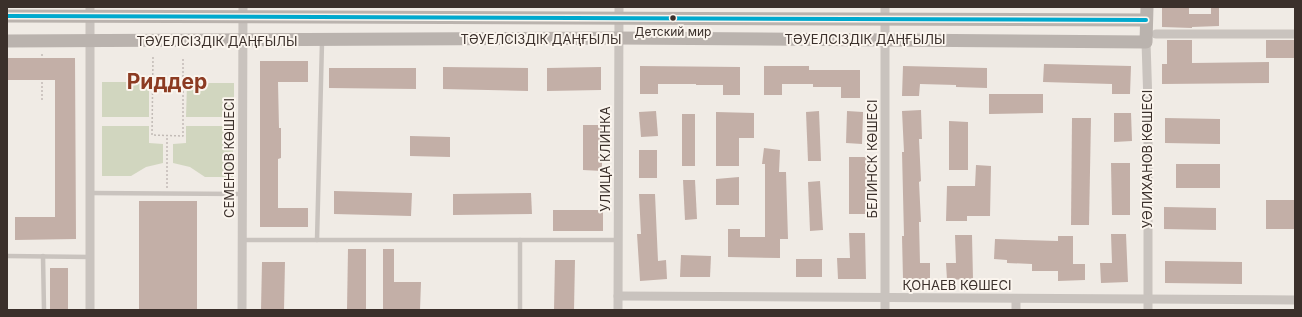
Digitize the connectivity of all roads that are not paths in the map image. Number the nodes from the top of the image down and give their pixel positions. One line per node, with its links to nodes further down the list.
1 (90, 12): 2 (street, ТӘУЕЛСІЗДІК ДАҢҒЫЛЫ); 6 (street, ТӘУЕЛСІЗДІК ДАҢҒЫЛЫ); 14 (street)
2 (242, 12): 3 (street, ТӘУЕЛСІЗДІК ДАҢҒЫЛЫ); 11 (street, СЕМЕНОВ КӨШЕСІ)
3 (619, 13): 4 (street, ТӘУЕЛСІЗДІК ДАҢҒЫЛЫ); 9 (street, УЛИЦА КЛИНКА)
4 (886, 13): 5 (street, ТӘУЕЛСІЗДІК ДАҢҒЫЛЫ); 10 (street, БЕЛИНСК КӨШЕСІ)
5 (1146, 14): 15 (street, УӘЛИХАНОВ КӨШЕСІ)
6 (7, 16)
7 (1156, 34): 8 (street)
8 (1295, 34)
9 (618, 38): 10 (street, ТӘУЕЛСІЗДІК ДАҢҒЫЛЫ); 12 (street, ТӘУЕЛСІЗДІК ДАҢҒЫЛЫ); 21 (street, УЛИЦА КЛИНКА)
10 (885, 39): 15 (street, ТӘУЕЛСІЗДІК ДАҢҒЫЛЫ); 26 (street, БЕЛИНСК КӨШЕСІ)
11 (242, 40): 12 (street, ТӘУЕЛСІЗДІК ДАҢҒЫЛЫ); 14 (street, ТӘУЕЛСІЗДІК ДАҢҒЫЛЫ); 17 (street, СЕМЕНОВ КӨШЕСІ)
12 (322, 40): 19 (lane)
13 (7, 41): 14 (street, ТӘУЕЛСІЗДІК ДАҢҒЫЛЫ)
14 (90, 42): 16 (street)
15 (1146, 42): 28 (street, УӘЛИХАНОВ КӨШЕСІ)
16 (90, 193): 17 (lane); 24 (street)
17 (242, 194): 18 (street, СЕМЕНОВ КӨШЕСІ)
18 (242, 240): 19 (lane); 32 (street, СЕМЕНОВ КӨШЕСІ)
19 (317, 240): 20 (lane)
20 (520, 240): 21 (lane); 33 (lane)
21 (619, 240): 25 (street, УЛИЦА КЛИНКА)
22 (7, 256): 23 (lane)
23 (43, 256): 24 (lane); 30 (lane)
24 (90, 256): 31 (street)
25 (618, 296): 26 (street, ҚОНАЕВ КӨШЕСІ); 34 (street, УЛИЦА КЛИНКА)
26 (885, 298): 27 (street, ҚОНАЕВ КӨШЕСІ); 35 (street, БЕЛИНСК КӨШЕСІ)
27 (1016, 299): 28 (street, ҚОНАЕВ КӨШЕСІ); 36 (street)
28 (1148, 300): 29 (street, ҚОНАЕВ КӨШЕСІ); 37 (street, УӘЛИХАНОВ КӨШЕСІ)
29 (1295, 300)
30 (44, 310)
31 (90, 310)
32 (242, 310)
33 (520, 310)
34 (618, 310)
35 (885, 310)
36 (1016, 310)
37 (1148, 310)

